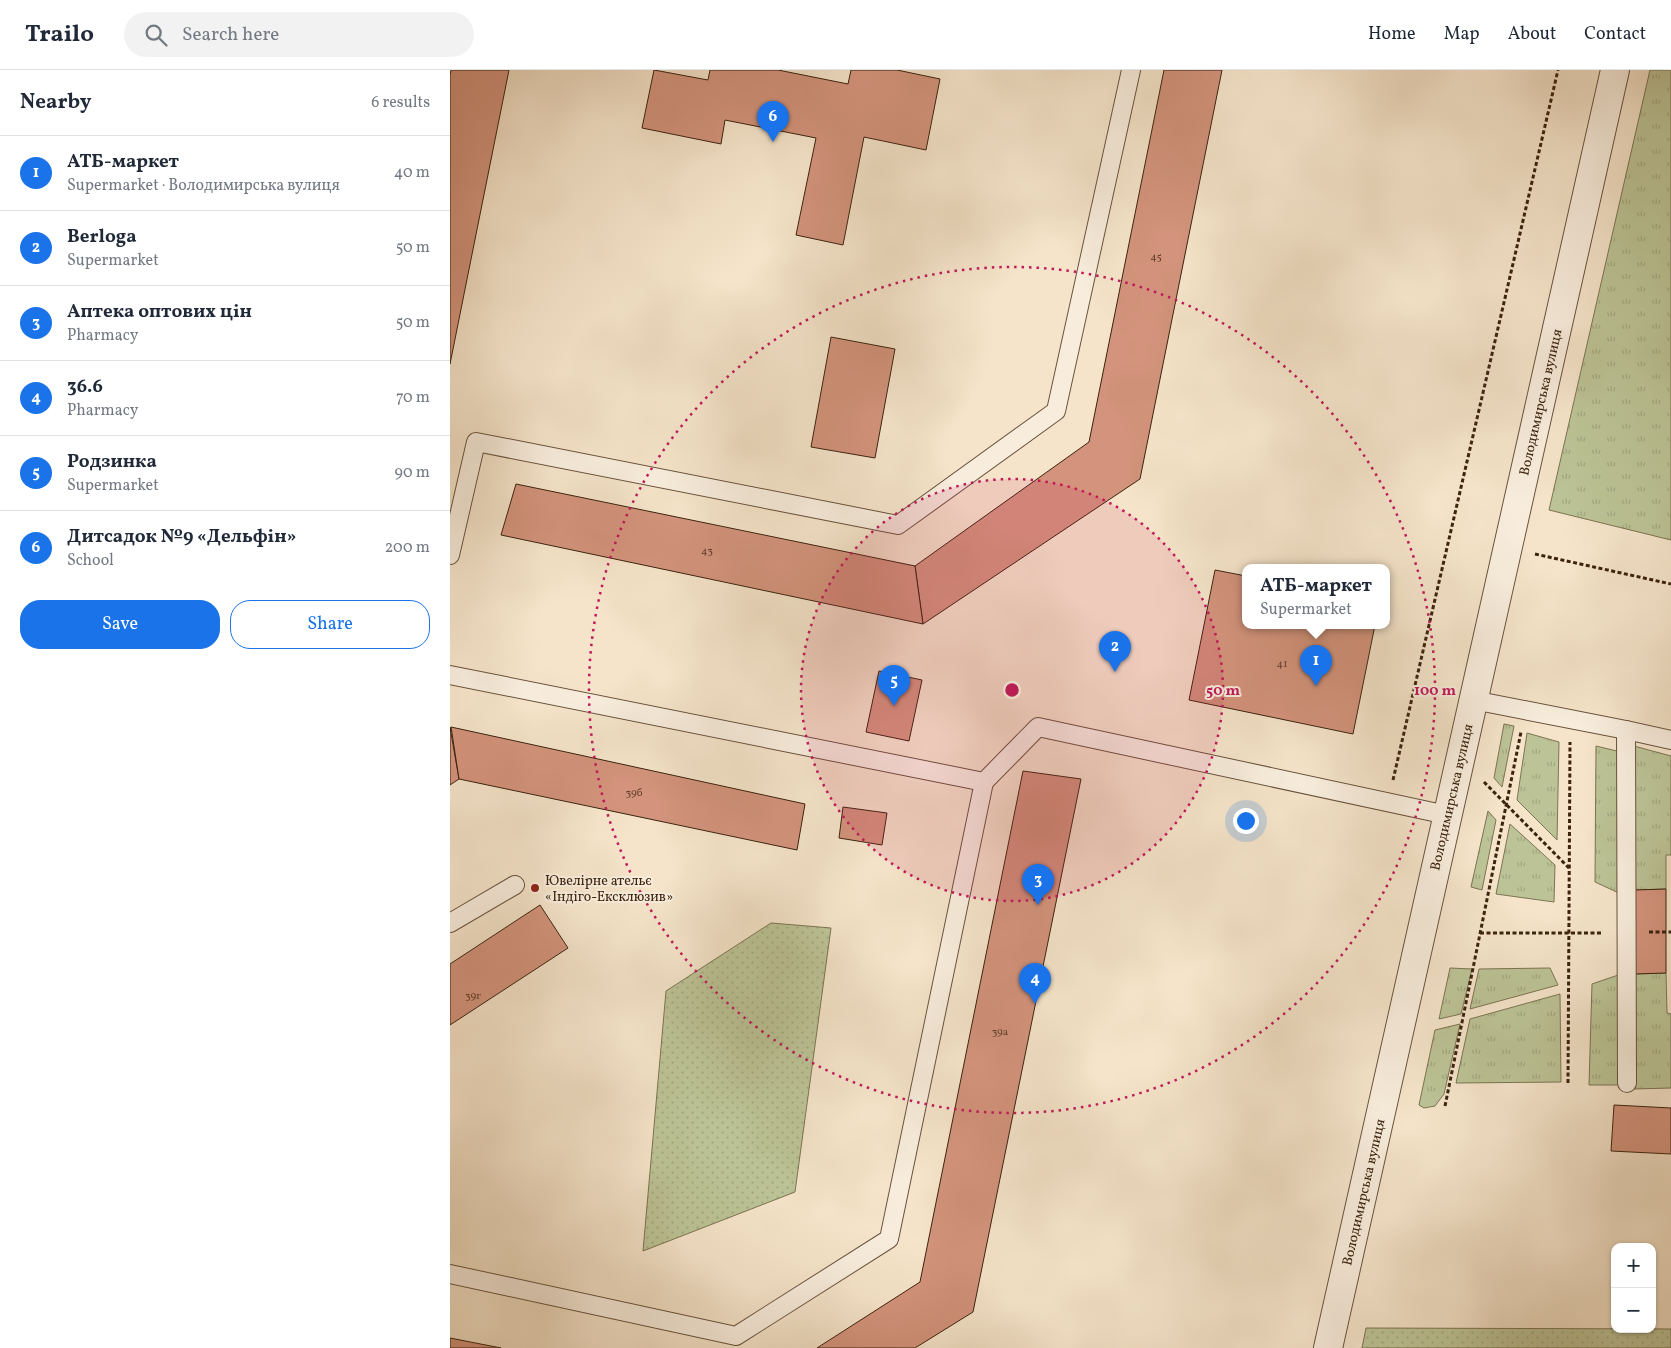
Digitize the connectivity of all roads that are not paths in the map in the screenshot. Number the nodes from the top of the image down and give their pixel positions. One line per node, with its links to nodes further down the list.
1 (1132, 70): 3 (lane)
2 (1615, 70): 5 (street, Володимирська вулиця)
3 (450, 556)
4 (450, 675): 8 (lane)
5 (1473, 700): 6 (lane); 9 (street, Володимирська вулиця)
6 (1626, 730): 7 (lane); 12 (lane)
7 (1671, 740)
8 (984, 782): 9 (lane); 13 (lane)
9 (1447, 815): 14 (street, Володимирська вулиця)
10 (515, 885): 11 (lane)
11 (450, 923)
12 (1627, 1083)
13 (450, 1274)
14 (1328, 1348)

